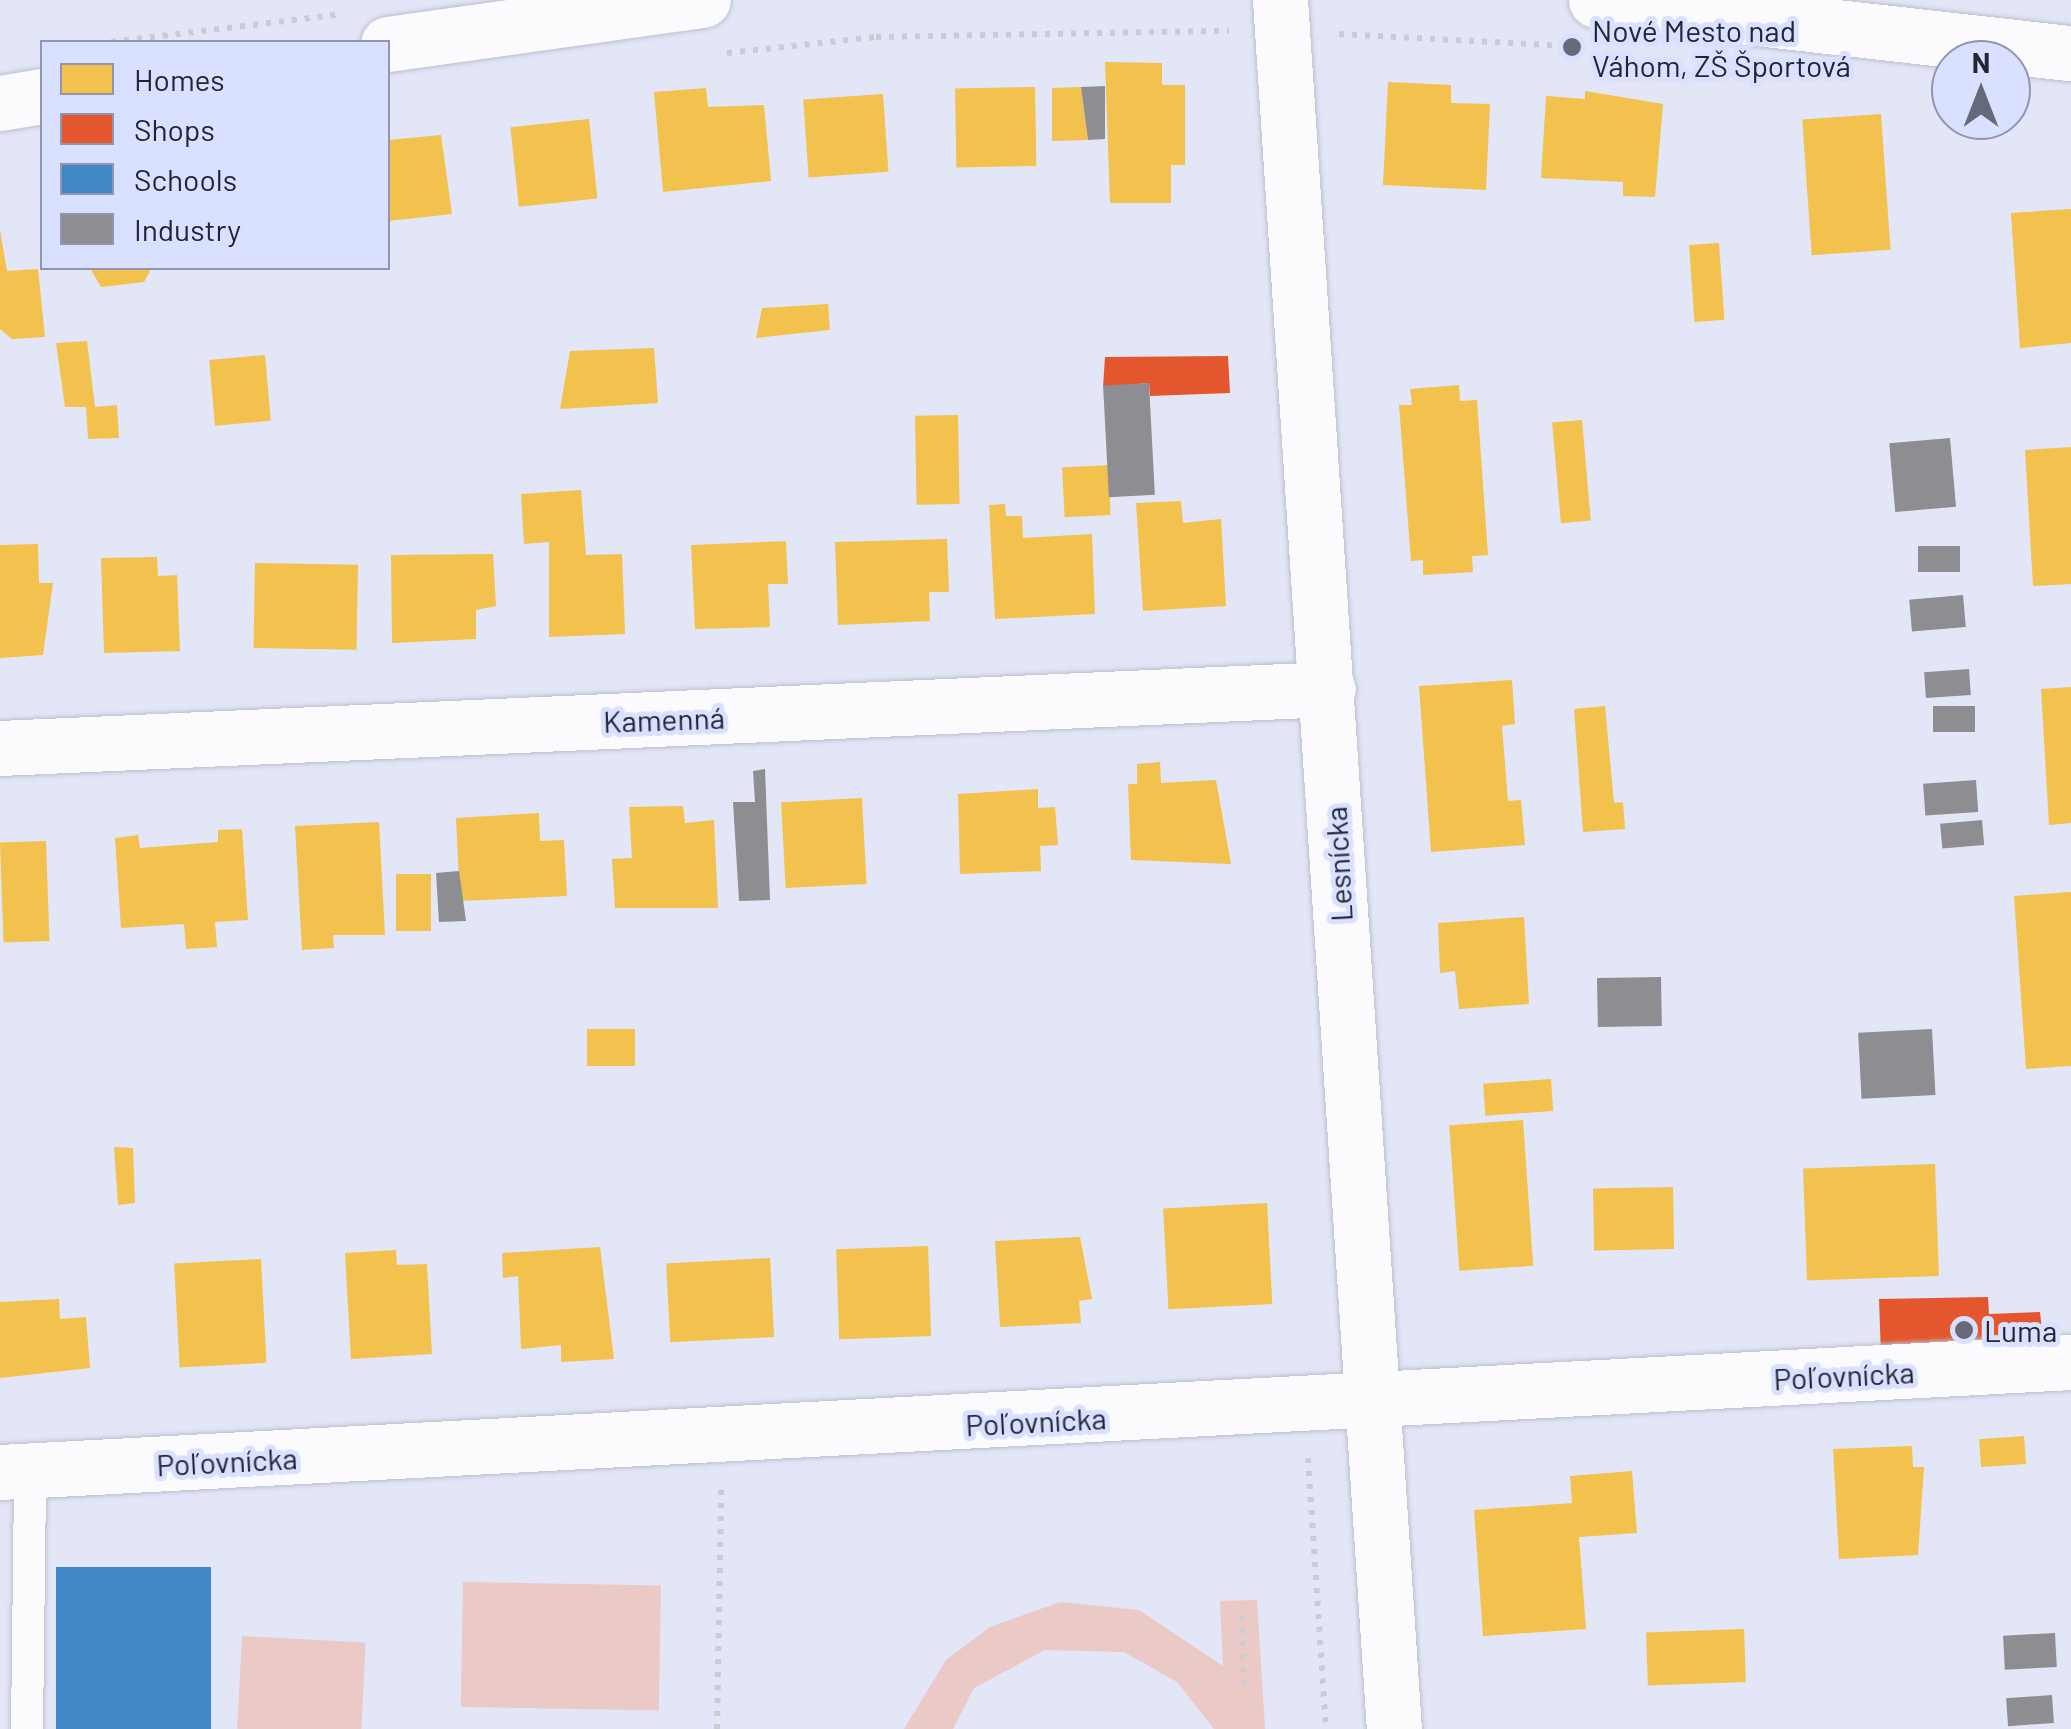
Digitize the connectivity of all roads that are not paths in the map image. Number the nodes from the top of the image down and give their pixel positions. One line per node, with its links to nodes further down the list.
1 (703, 0): 4 (street)
2 (1280, 0): 8 (street, Lesnícka)
3 (1596, 0): 5 (street)
4 (373, 28)
5 (2071, 53)
6 (40, 96): 7 (street)
7 (0, 103)
8 (1328, 689): 9 (street, Kamenná); 11 (street, Lesnícka)
9 (0, 748)
10 (2071, 1362): 11 (street, Poľovnícka)
11 (1368, 1401): 12 (street, Poľovnícka); 14 (street, Lesnícka)
12 (15, 1472): 13 (lane)
13 (27, 1729)
14 (1394, 1729)

